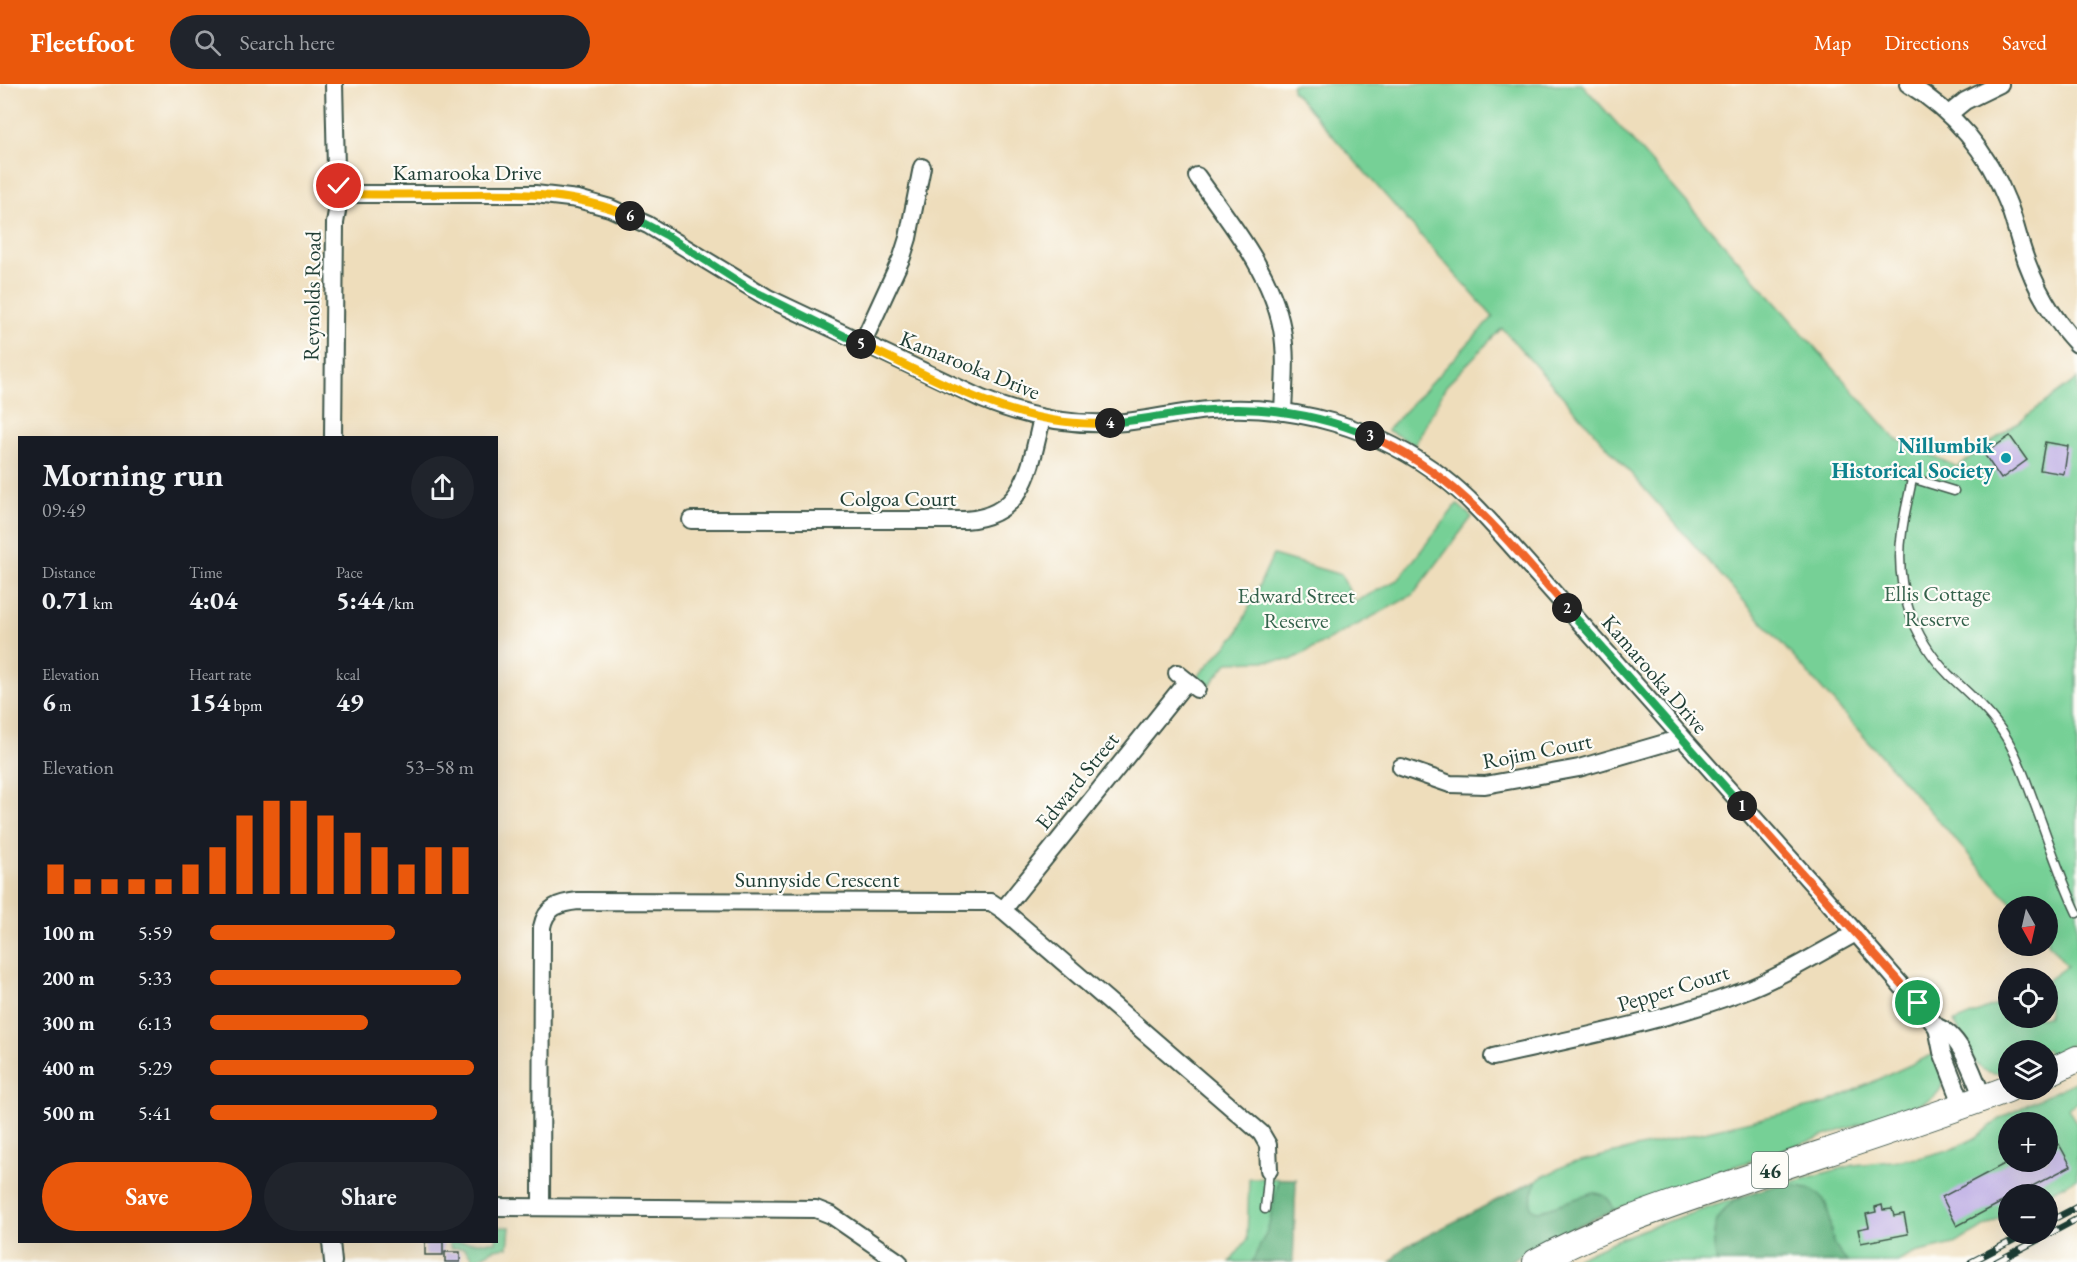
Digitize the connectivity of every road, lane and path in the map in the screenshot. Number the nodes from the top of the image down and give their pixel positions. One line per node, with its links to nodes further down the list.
1 (334, 84): 7 (street, Reynolds Road)
2 (1908, 84): 4 (street)
3 (2000, 84): 4 (street)
4 (1949, 114): 9 (street)
5 (922, 167): 8 (street)
6 (1197, 176): 10 (street)
7 (340, 194): 8 (street, Kamarooka Drive); 12 (street, Reynolds Road)
8 (862, 344): 11 (street, Kamarooka Drive)
9 (2077, 344)
10 (1283, 412): 11 (street, Kamarooka Drive); 18 (street, Kamarooka Drive)
11 (1042, 418): 16 (street, Colgoa Court)
12 (333, 436)
13 (1892, 472): 14 (lane)
14 (1912, 478): 15 (lane); 21 (lane)
15 (1954, 491)
16 (691, 520)
17 (1187, 681): 20 (street, Edward Street)
18 (1682, 738): 19 (street, Rojim Court); 22 (street, Kamarooka Drive)
19 (1401, 767)
20 (1003, 910): 28 (street, Sunnyside Crescent); 30 (street, Sunnyside Crescent)
21 (2077, 913)
22 (1856, 933): 23 (street, Pepper Court); 27 (street, Kamarooka Drive)
23 (1493, 1057)
24 (2077, 1059): 25 (main road)
25 (2058, 1068)
26 (1998, 1093): 27 (main road, 46)
27 (1973, 1102): 33 (main road, 46)
28 (1269, 1170): 31 (lane)
29 (498, 1207): 30 (street)
30 (541, 1207): 32 (street)
31 (1265, 1209)
32 (899, 1262)
33 (1536, 1262)

